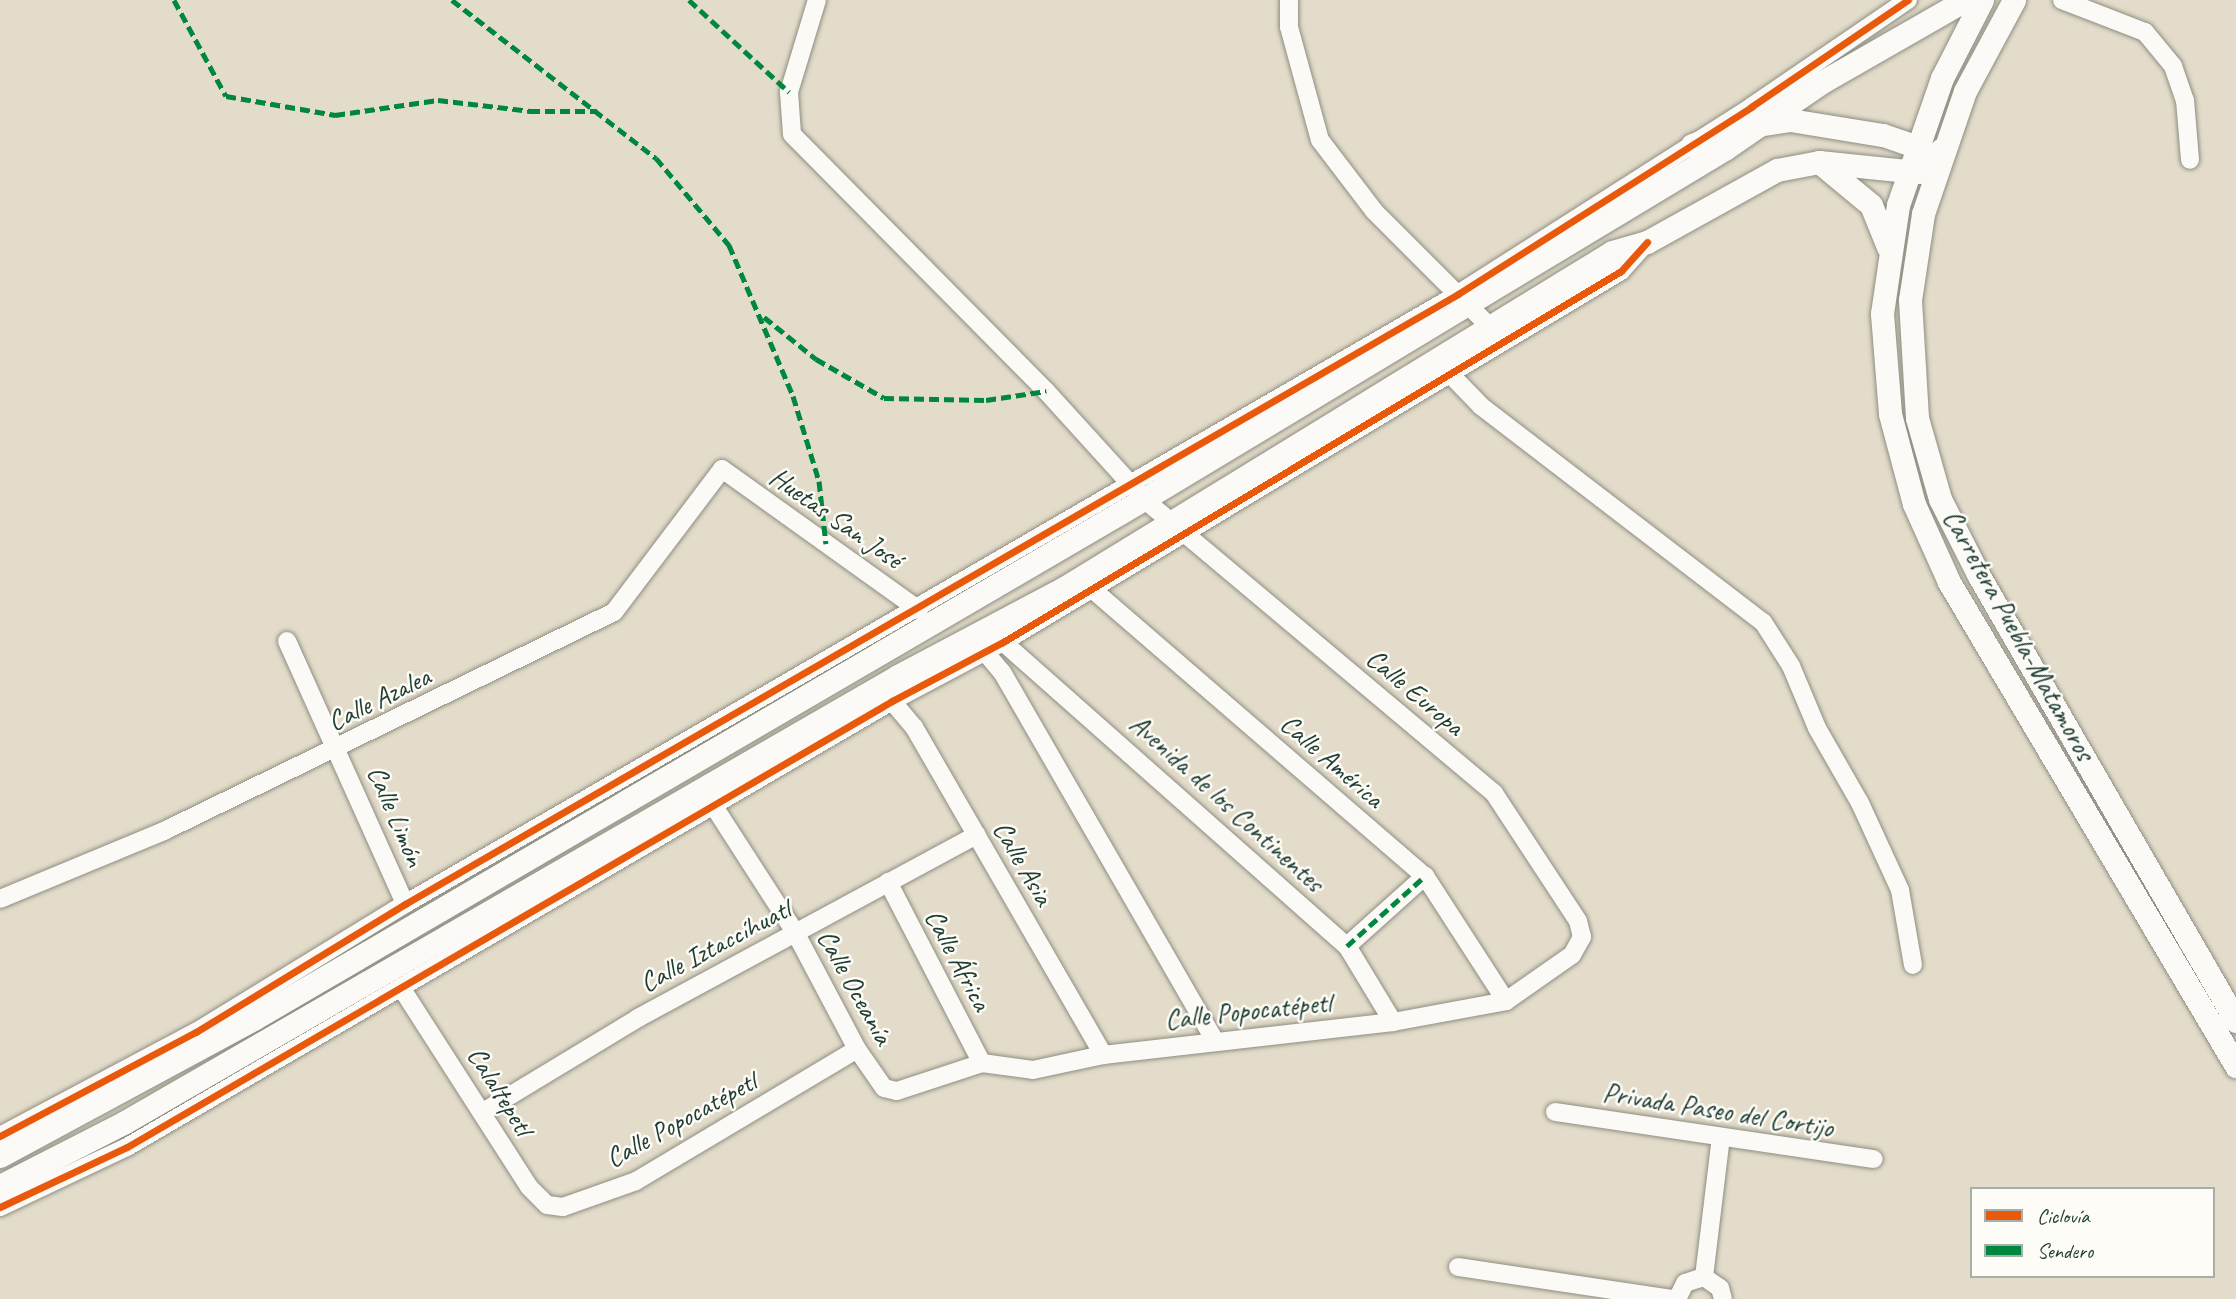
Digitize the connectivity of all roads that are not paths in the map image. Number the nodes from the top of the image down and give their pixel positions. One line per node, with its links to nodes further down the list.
1 (817, 0): 21 (street, Calle Europa)
2 (1289, 0): 17 (street)
3 (1908, 0): 9 (street)
4 (1965, 0): 8 (main road)
5 (1982, 0): 10 (main road, Carretera Puebla-Matamoros)
6 (2014, 0): 13 (main road, Carretera Puebla-Matamoros)
7 (2062, 0): 11 (street)
8 (1762, 124): 9 (main road); 10 (main road); 17 (main road)
9 (1692, 145): 17 (street)
10 (1915, 146): 13 (main road); 14 (main road, Carretera Puebla-Matamoros)
11 (2190, 160)
12 (1819, 162): 14 (main road); 15 (main road); 16 (main road)
13 (1934, 165): 14 (main road); 42 (main road, Carretera Puebla-Matamoros)
14 (1906, 173): 16 (main road, Carretera Puebla-Matamoros)
15 (1647, 243): 18 (main road); 19 (street)
16 (1887, 262): 48 (main road, Carretera Puebla-Matamoros)
17 (1464, 300): 18 (street); 21 (main road)
18 (1490, 327): 22 (main road)
19 (1451, 374): 22 (street); 39 (street)
20 (722, 469): 24 (street, Huetas San José); 29 (street, Calle Azalea)
21 (1136, 492): 22 (street, Calle Europa); 24 (street); 54 (main road)
22 (1177, 528): 23 (street); 36 (street, Calle Europa); 56 (main road)
23 (1092, 589): 26 (street); 32 (street, Calle América)
24 (919, 610): 35 (street)
25 (288, 641): 29 (street, Calle Limón)
26 (1003, 642): 27 (street); 38 (street, Avenida de los Continentes)
27 (985, 652): 28 (street); 44 (street)
28 (892, 701): 30 (street); 31 (street, Calle Asia)
29 (339, 748): 34 (street, Calle Azalea); 35 (street, Calle Limón)
30 (713, 805): 37 (street, Calle Oceanía); 40 (street)
31 (977, 835): 33 (street, Calle Iztaccíhuatl); 46 (street, Calle Asia)
32 (1425, 876): 38 (street); 41 (street, Calle América)
33 (888, 882): 37 (street, Calle Iztaccíhuatl); 47 (street, Calle África)
34 (0, 899)
35 (405, 904): 52 (street)
36 (1578, 921): 41 (street, Calle Popocatépetl)
37 (795, 932): 45 (street, Calle Oceanía); 50 (street, Calle Iztaccíhuatl)
38 (1347, 946): 43 (street, Avenida de los Continentes)
39 (1913, 965)
40 (402, 989): 50 (street, Calaltepetl); 57 (street)
41 (1506, 1001): 43 (street, Calle Popocatépetl)
42 (2236, 1021)
43 (1393, 1022): 44 (street, Calle Popocatépetl)
44 (1214, 1040): 46 (street, Calle Popocatépetl)
45 (857, 1049): 49 (street, Calle Oceanía); 58 (street, Calle Popocatépetl)
46 (1103, 1055): 47 (street, Calle Popocatépetl)
47 (982, 1063): 49 (street, Calle Popocatépetl)
48 (2236, 1066)
49 (884, 1088)
50 (483, 1112): 58 (street, Calaltepetl)
51 (1555, 1112): 53 (street, Privada Paseo del Cortijo)
52 (0, 1136)
53 (1721, 1137): 55 (street, Privada Paseo del Cortijo); 60 (street)
54 (0, 1156)
55 (1874, 1159)
56 (0, 1186)
57 (0, 1207)
58 (563, 1207)
59 (1458, 1267): 61 (street)
60 (1704, 1277): 62 (street); 63 (street)
61 (1573, 1292): 62 (street)
62 (1675, 1299)
63 (1723, 1299)

